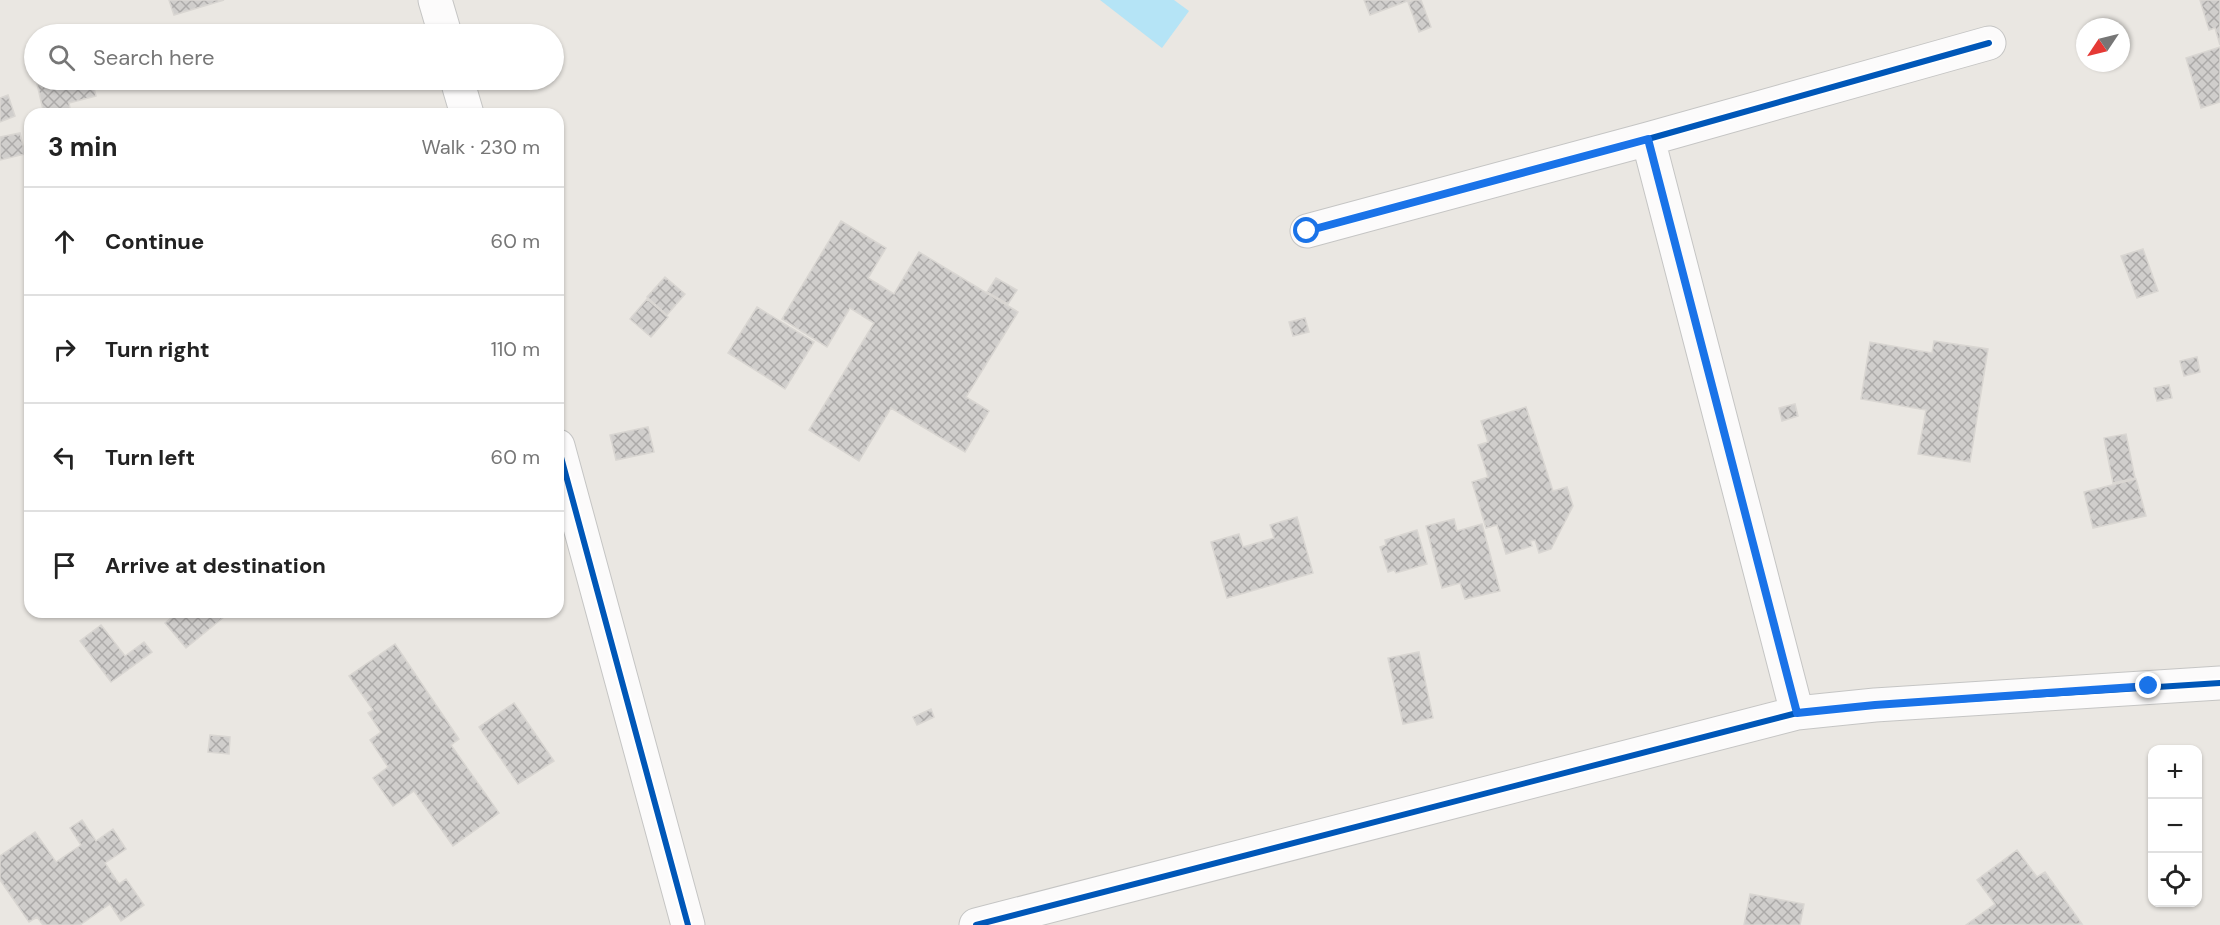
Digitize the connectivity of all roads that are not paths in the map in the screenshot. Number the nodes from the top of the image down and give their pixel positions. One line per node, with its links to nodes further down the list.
1 (435, 0): 2 (street)
2 (442, 24)
3 (1989, 43): 6 (street)
4 (460, 90): 5 (street)
5 (465, 108)
6 (1648, 139): 7 (street); 10 (street)
7 (1307, 231)
8 (564, 468): 11 (street)
9 (2220, 683): 10 (street)
10 (1797, 713): 12 (street)
11 (688, 925)
12 (976, 925)

